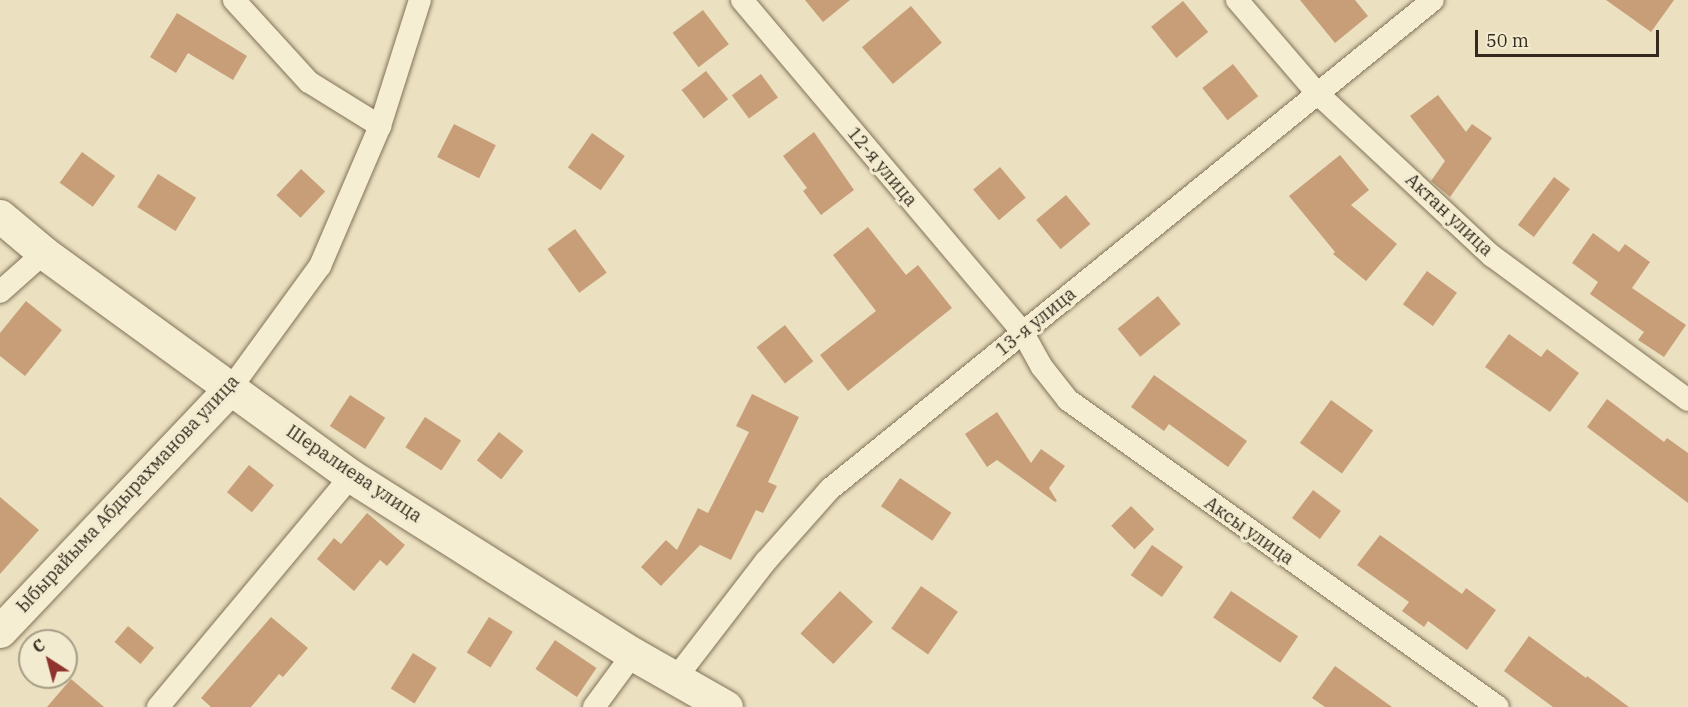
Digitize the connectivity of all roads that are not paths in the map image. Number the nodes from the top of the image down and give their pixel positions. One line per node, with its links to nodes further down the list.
1 (234, 0): 7 (street)
2 (420, 0): 7 (street, Ыбырайыма Абдырахманова улица)
3 (742, 0): 11 (street, 12-я улица)
4 (1237, 0): 6 (street, Актан улица)
5 (1433, 0): 6 (street, 13-я улица)
6 (1317, 93): 11 (street, 13-я улица); 13 (street, Актан улица)
7 (380, 126): 12 (street, Ыбырайыма Абдырахманова улица)
8 (0, 216): 9 (street, Шералиева улица)
9 (44, 253): 10 (street); 12 (street, Шералиева улица)
10 (0, 292)
11 (1023, 333): 17 (street, 13-я улица); 21 (street, Аксы улица)
12 (231, 388): 14 (street, Шералиева улица); 15 (street, Ыбырайыма Абдырахманова улица)
13 (1688, 400)
14 (351, 476): 16 (street, Шералиева улица); 18 (street)
15 (0, 631)
16 (633, 654): 17 (street, Шералиева улица); 19 (street)
17 (675, 679): 20 (street, Шералиева улица)
18 (158, 707)
19 (594, 707)
20 (726, 707)
21 (1498, 707)

